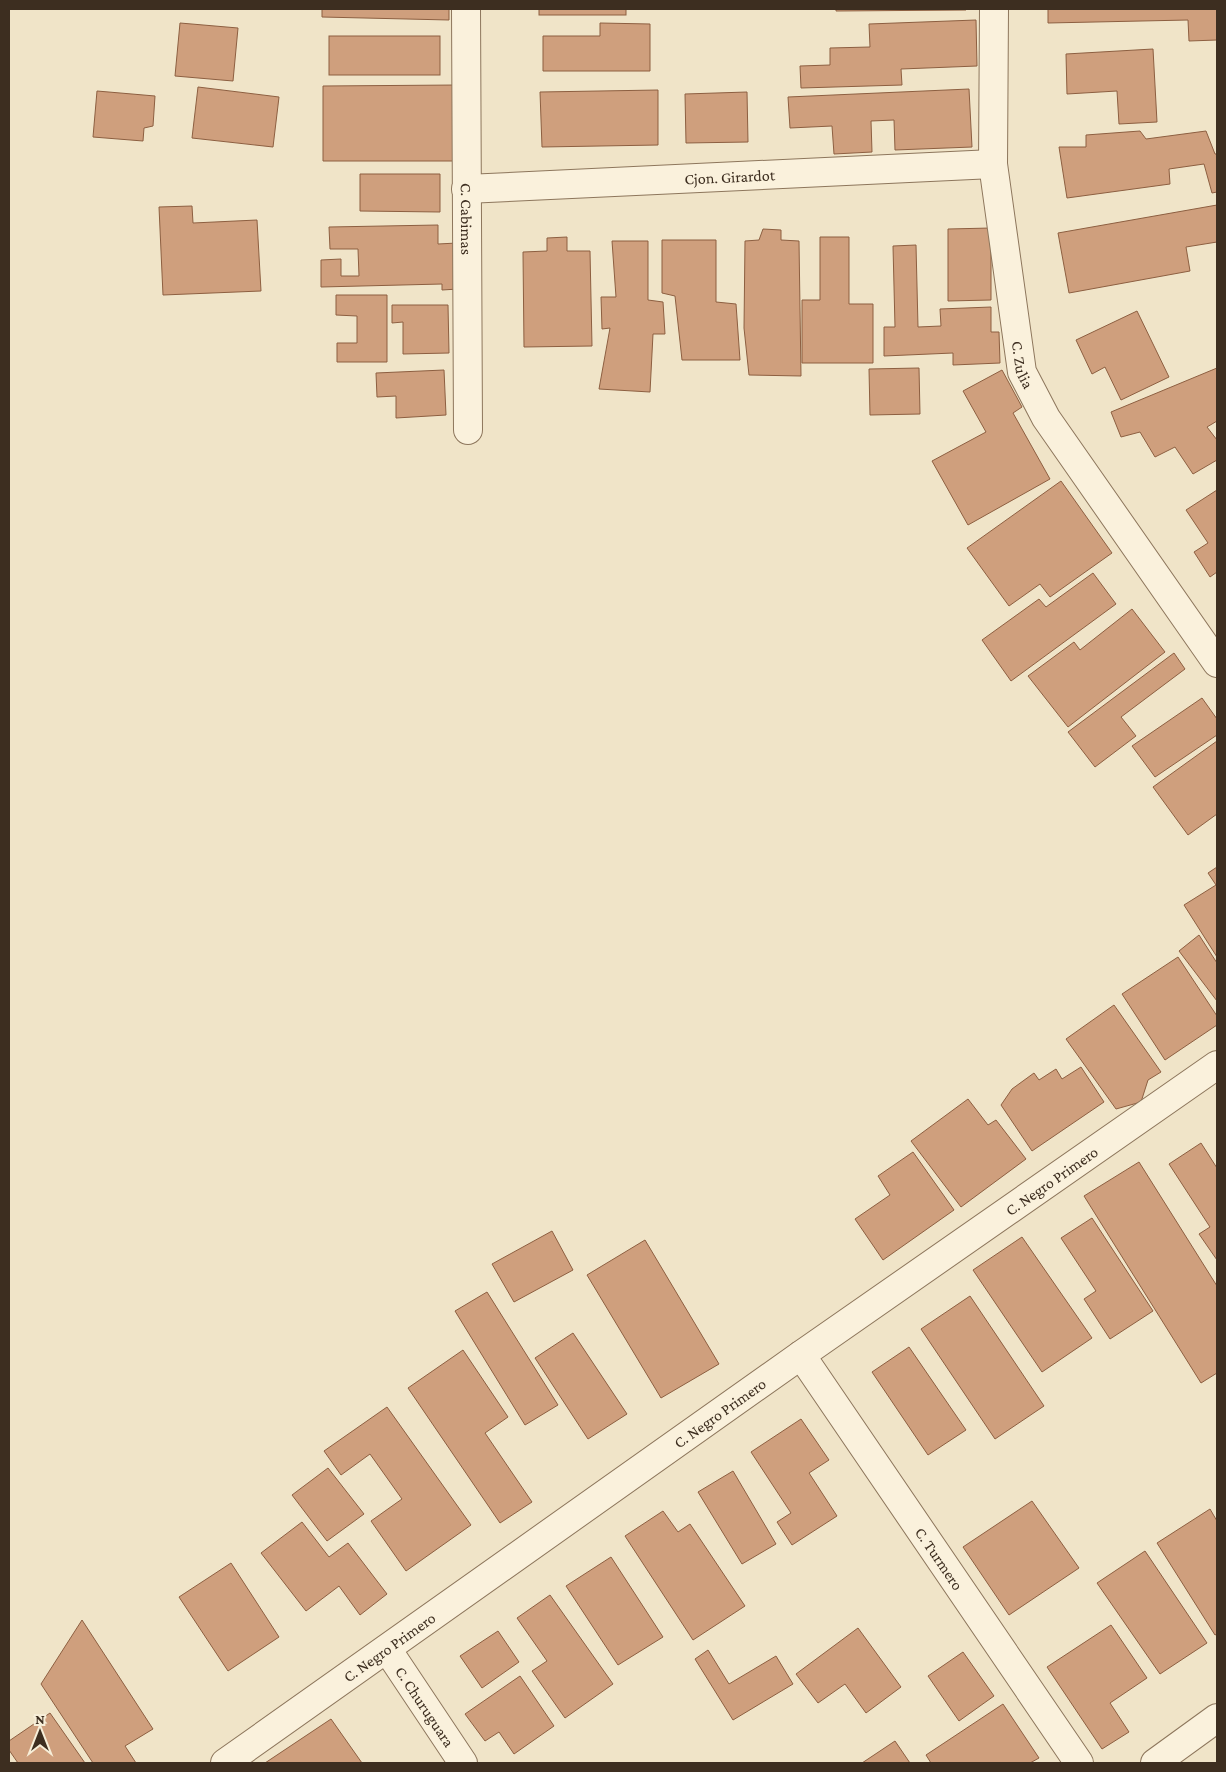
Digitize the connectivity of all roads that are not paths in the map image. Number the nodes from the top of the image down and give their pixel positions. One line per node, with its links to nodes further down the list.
1 (466, 9): 4 (street, C. Cabimas)
2 (994, 9): 3 (street, C. Zulia)
3 (993, 164): 4 (street, Cjon. Girardot); 6 (street, C. Zulia)
4 (466, 189): 5 (street, C. Cabimas)
5 (468, 430)
6 (1217, 663)
7 (1217, 1065): 8 (street, C. Negro Primero)
8 (801, 1355): 9 (street, C. Negro Primero); 13 (street, C. Turmero)
9 (387, 1649): 11 (street, C. Negro Primero); 12 (street, C. Churuguara)
10 (1217, 1718): 14 (street)
11 (225, 1763)
12 (464, 1763)
13 (1079, 1763)
14 (1155, 1763)

